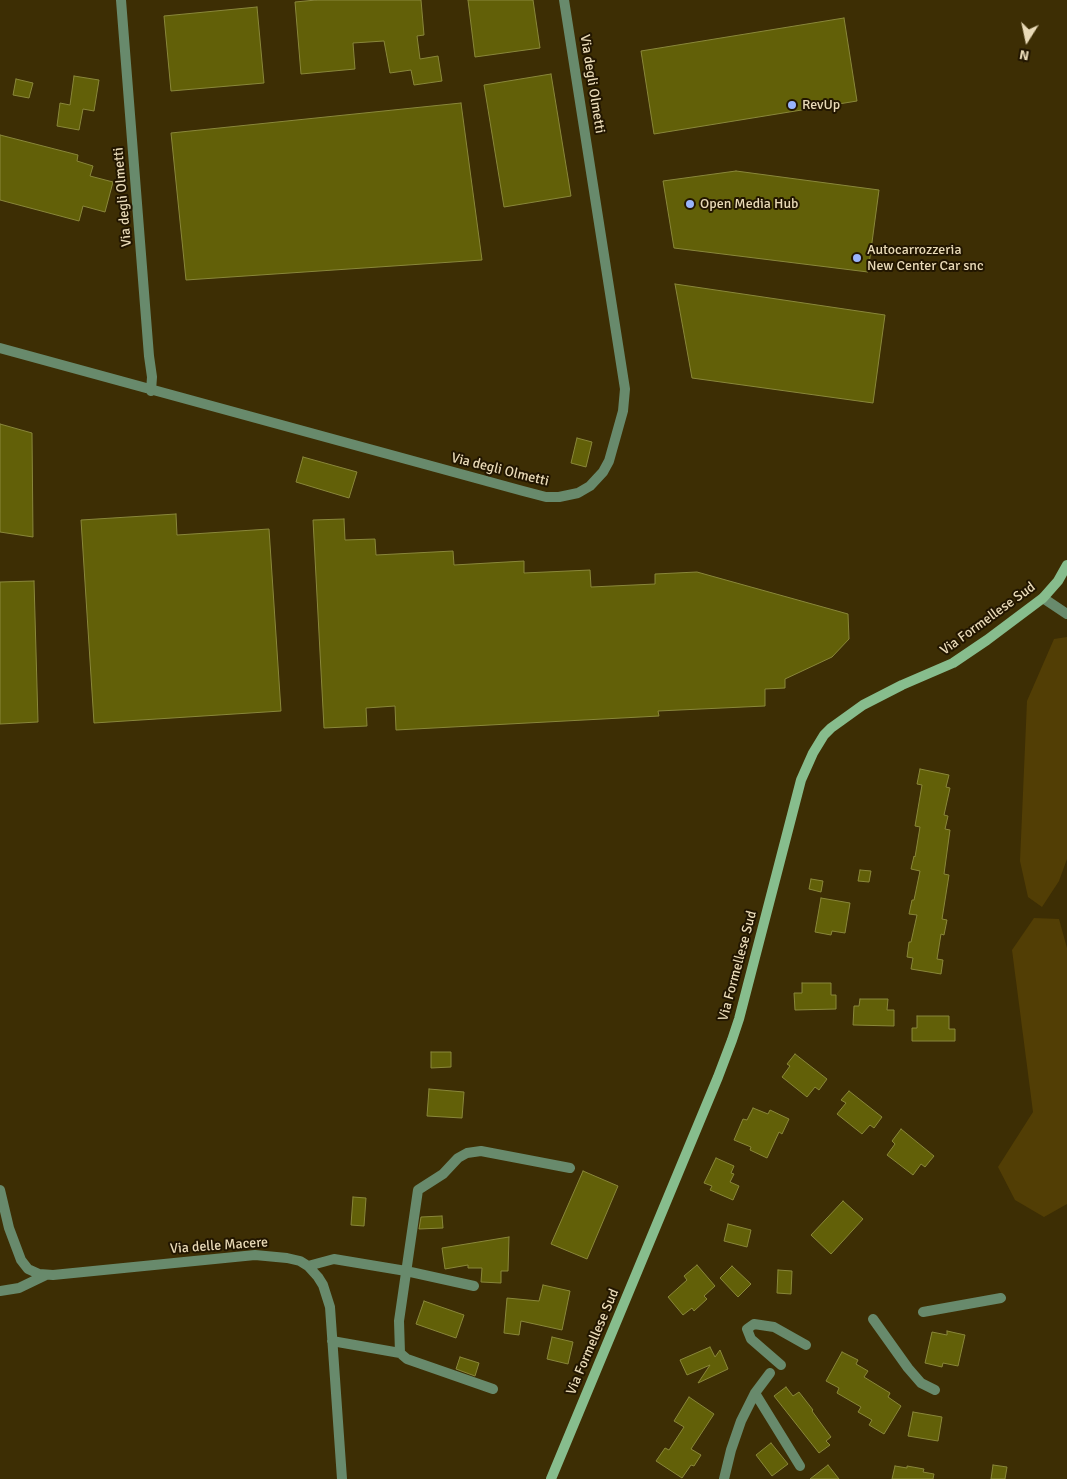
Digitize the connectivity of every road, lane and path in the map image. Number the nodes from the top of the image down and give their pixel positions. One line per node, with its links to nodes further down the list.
1 (121, 0): 4 (street, Via degli Olmetti)
2 (564, 0): 4 (street, Via degli Olmetti)
3 (0, 348): 4 (street, Via degli Olmetti)
4 (151, 391)
5 (1067, 566): 6 (street, Via Formellese Sud)
6 (1043, 598): 7 (street); 29 (street, Via Formellese Sud)
7 (1067, 614)
8 (570, 1168): 12 (street)
9 (0, 1190): 10 (street)
10 (2, 1207): 13 (street)
11 (308, 1266): 12 (street); 13 (street, Via delle Macere); 19 (street)
12 (406, 1271): 14 (street); 21 (street)
13 (46, 1275): 15 (street)
14 (474, 1286)
15 (0, 1292)
16 (1001, 1298): 17 (street)
17 (924, 1312)
18 (873, 1319): 25 (street)
19 (332, 1341): 21 (street); 28 (street)
20 (806, 1345): 22 (street)
21 (400, 1353): 24 (street)
22 (780, 1366)
23 (770, 1374): 26 (street)
24 (492, 1389)
25 (934, 1390)
26 (755, 1393): 27 (street); 30 (street)
27 (800, 1466)
28 (342, 1479)
29 (551, 1479)
30 (724, 1479)

